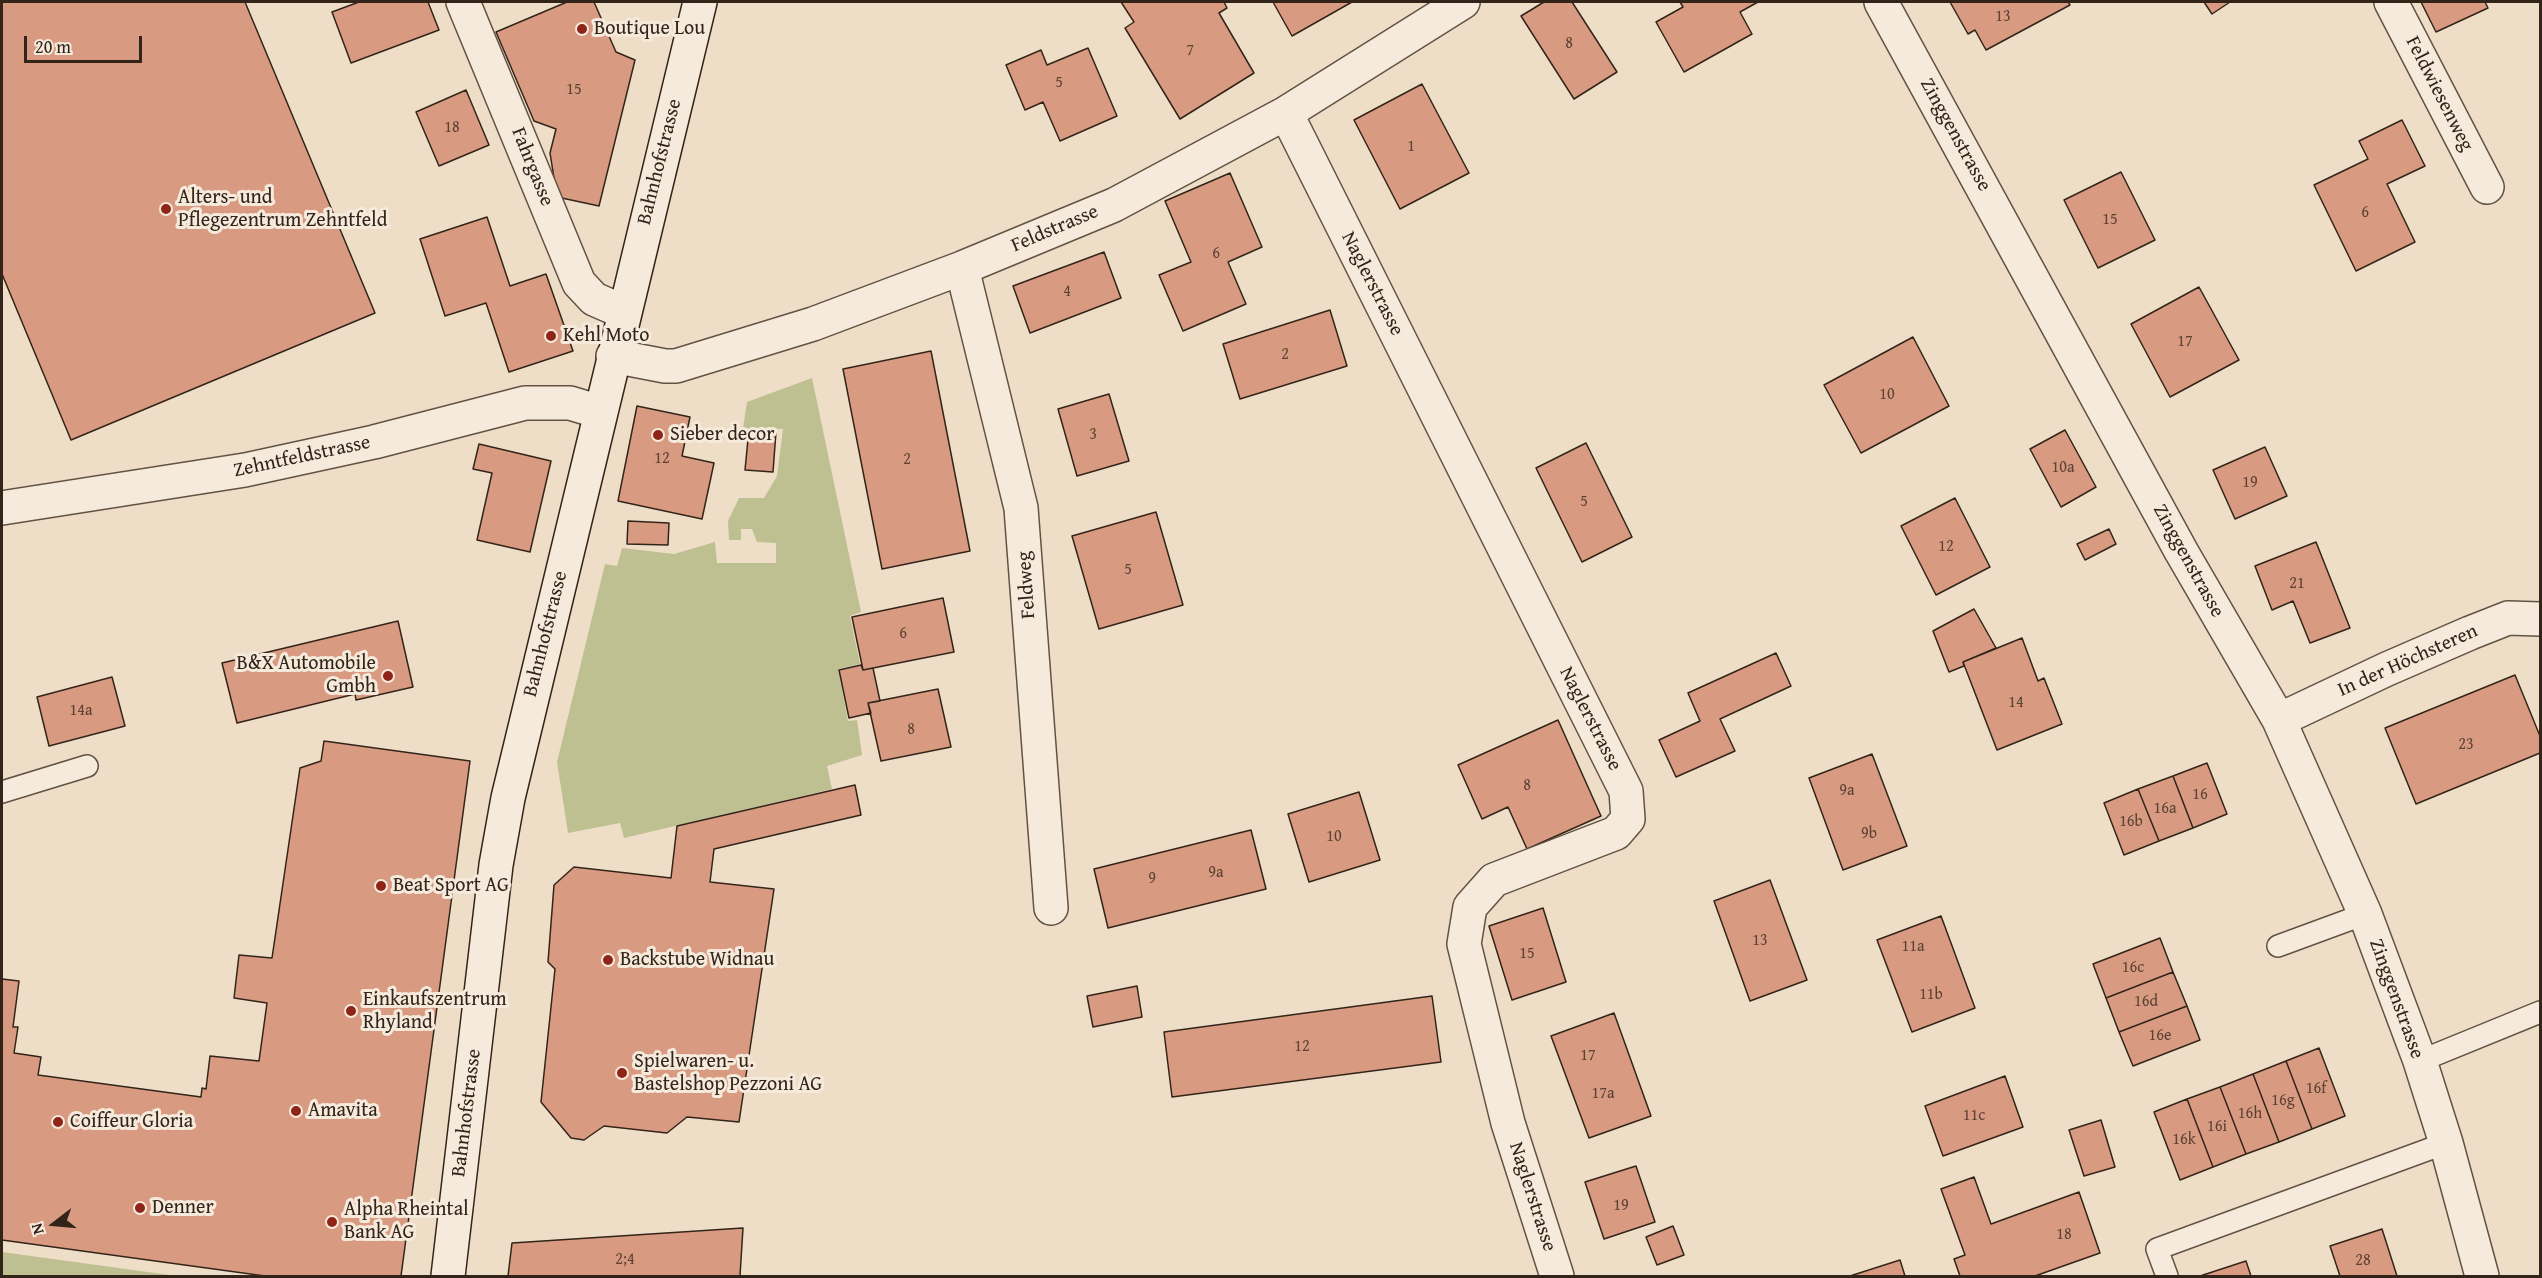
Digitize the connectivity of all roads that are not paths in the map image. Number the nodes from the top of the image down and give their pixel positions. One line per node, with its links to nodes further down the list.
1 (464, 2): 9 (street, Fahrgasse)
2 (700, 2): 9 (street, Bahnhofstrasse)
3 (1463, 2): 6 (street, Feldstrasse)
4 (1881, 2): 14 (street, Zinggenstrasse)
5 (2391, 2): 7 (street, Feldwiesenweg)
6 (1286, 113): 8 (street, Feldstrasse); 24 (street, Naglerstrasse)
7 (2487, 187)
8 (962, 268): 10 (street, Feldstrasse); 17 (street, Feldweg)
9 (624, 312): 10 (street, Bahnhofstrasse)
10 (613, 356): 11 (street, Bahnhofstrasse)
11 (600, 412): 12 (street, Zehntfeldstrasse); 23 (street, Bahnhofstrasse)
12 (2, 508)
13 (2541, 619): 14 (street, In der Höchsteren)
14 (2280, 720): 18 (street, Zinggenstrasse)
15 (87, 766): 16 (lane)
16 (2, 792)
17 (1051, 908)
18 (2365, 914): 19 (lane); 21 (street, Zinggenstrasse)
19 (2278, 946)
20 (2541, 1012): 21 (lane)
21 (2420, 1061): 22 (street, Zinggenstrasse)
22 (2446, 1143): 25 (lane); 26 (street, Zinggenstrasse)
23 (448, 1276)
24 (1557, 1276)
25 (2168, 1276)
26 (2482, 1276)

